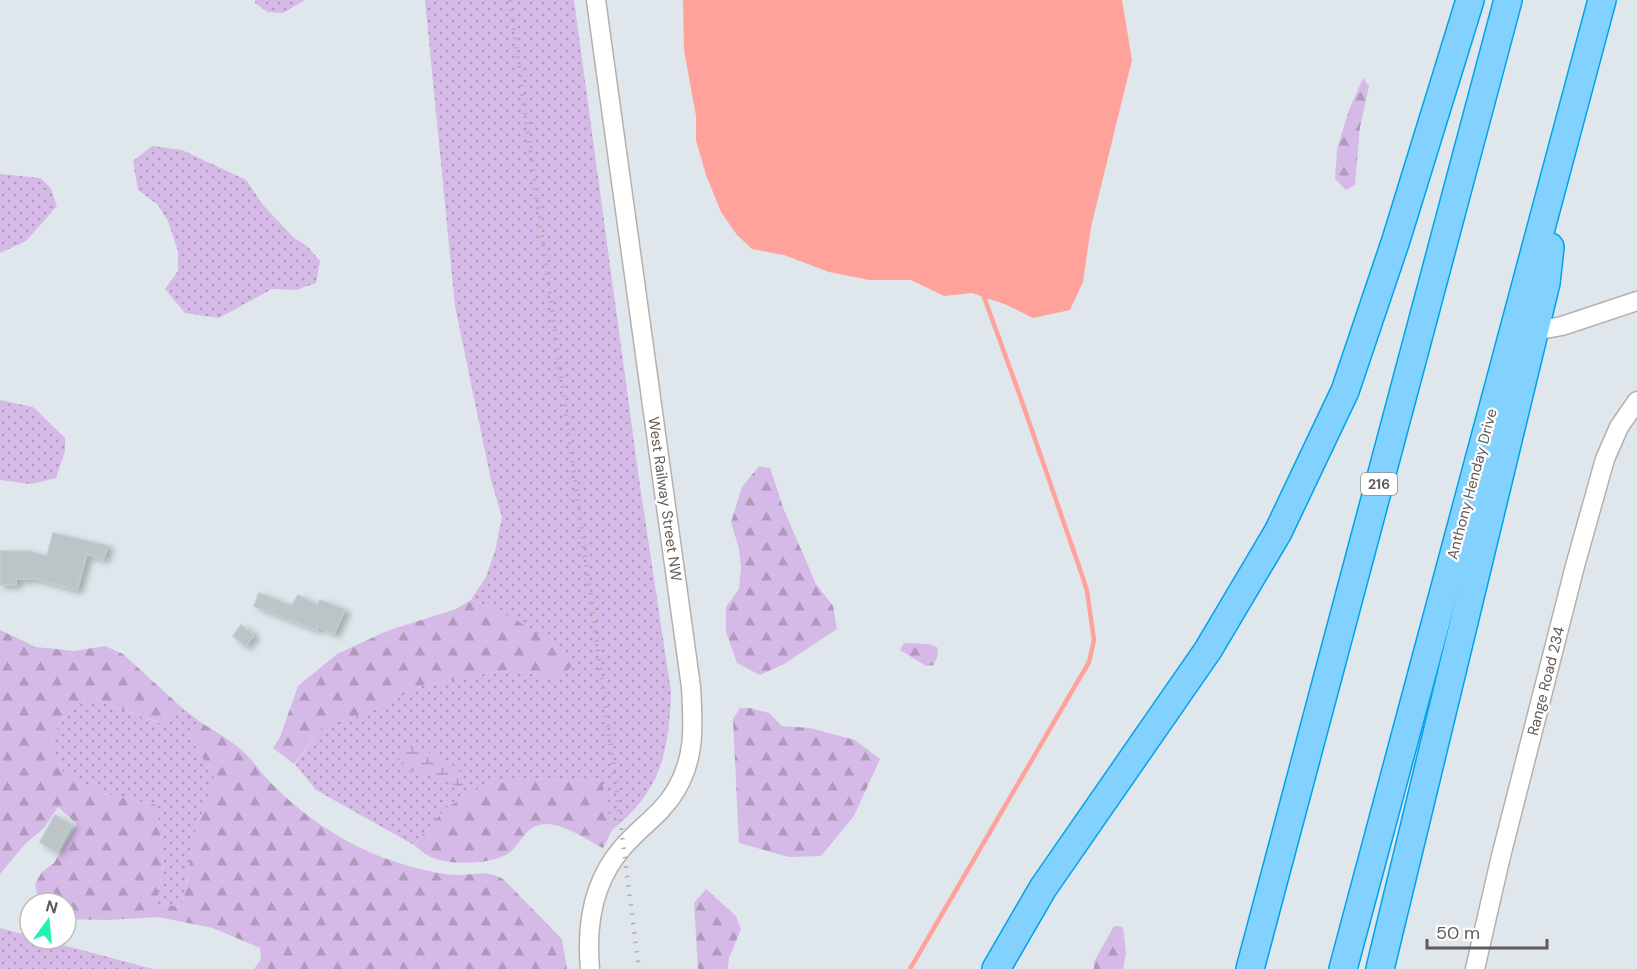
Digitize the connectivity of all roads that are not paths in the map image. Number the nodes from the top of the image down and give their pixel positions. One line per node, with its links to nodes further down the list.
1 (596, 0): 9 (street, West Railway Street NW)
2 (1470, 0): 10 (highway)
3 (1508, 0): 11 (highway, 216)
4 (1602, 0): 5 (highway, Anthony Henday Drive)
5 (1564, 139): 7 (highway); 12 (highway, Anthony Henday Drive)
6 (1637, 301): 7 (street)
7 (1534, 331): 13 (highway)
8 (1637, 401): 14 (street, Range Road 234)
9 (590, 969)
10 (996, 969)
11 (1250, 969)
12 (1343, 969)
13 (1380, 969)
14 (1475, 969)

